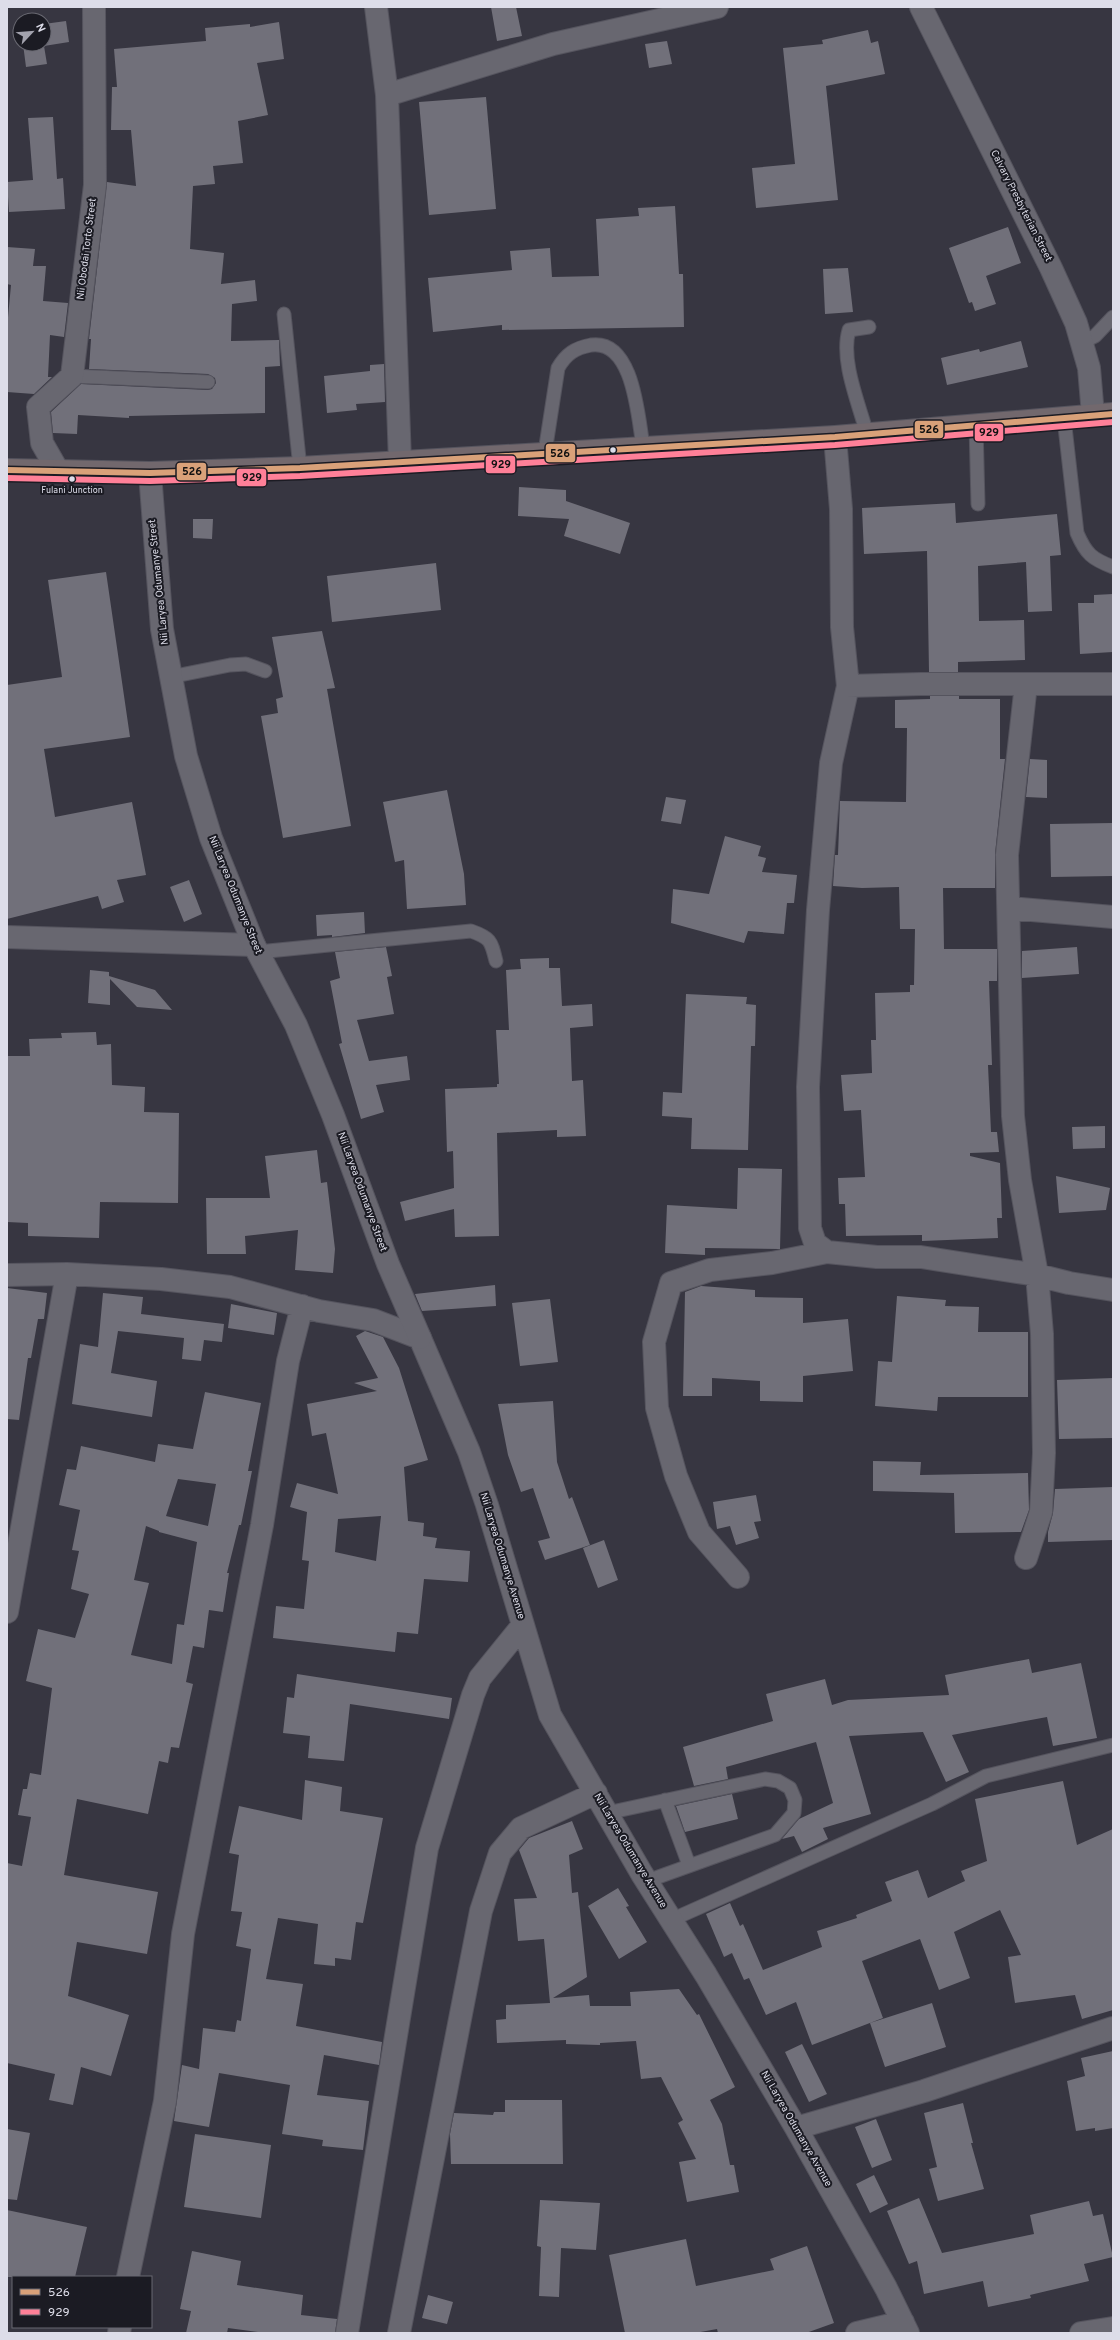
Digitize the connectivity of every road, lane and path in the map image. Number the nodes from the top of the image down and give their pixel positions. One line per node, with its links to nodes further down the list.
1 (94, 7): 10 (street, Nii Obodai Torto Street)
2 (376, 7): 5 (street)
3 (717, 7): 5 (street)
4 (921, 7): 9 (street, Calvary Presbyterian Street)
5 (387, 95): 19 (street)
6 (284, 314): 20 (lane)
7 (1113, 317): 9 (lane)
8 (869, 327): 15 (lane)
9 (1081, 343): 12 (street, Calvary Presbyterian Street)
10 (72, 376): 11 (lane); 22 (street)
11 (208, 382)
12 (1103, 415): 13 (main road)
13 (1064, 418): 14 (main road); 25 (lane)
14 (976, 425): 15 (main road); 24 (lane)
15 (867, 434): 16 (main road)
16 (835, 437): 17 (main road); 30 (street)
17 (643, 446): 18 (main road); 18 (lane)
18 (545, 452): 19 (main road)
19 (400, 462): 20 (main road)
20 (300, 468): 23 (main road)
21 (7, 470): 22 (main road)
22 (58, 471): 23 (main road)
23 (150, 473): 27 (street, Nii Laryea Odumanye Street)
24 (978, 504)
25 (1113, 567)
26 (265, 671): 27 (lane)
27 (170, 677): 34 (street, Nii Laryea Odumanye Street)
28 (1026, 684): 29 (street); 30 (street); 31 (street)
29 (1113, 684)
30 (848, 686): 36 (street)
31 (1009, 908): 32 (street); 39 (street)
32 (1113, 918)
33 (7, 937): 34 (street)
34 (256, 949): 35 (lane); 42 (street, Nii Laryea Odumanye Street)
35 (496, 961)
36 (827, 1252): 39 (street); 44 (street)
37 (67, 1274): 38 (street); 41 (street); 45 (street)
38 (7, 1275)
39 (1037, 1275): 40 (street); 43 (street)
40 (1113, 1290)
41 (302, 1306): 42 (street); 56 (street)
42 (420, 1338): 46 (street, Nii Laryea Odumanye Avenue)
43 (1026, 1558)
44 (738, 1577)
45 (7, 1612)
46 (523, 1625): 48 (street, Nii Laryea Odumanye Avenue); 59 (street)
47 (1113, 1745): 53 (lane)
48 (596, 1793): 50 (street, Nii Laryea Odumanye Avenue); 60 (street)
49 (664, 1800): 50 (lane); 51 (lane); 51 (lane)
50 (607, 1812): 52 (street, Nii Laryea Odumanye Avenue)
51 (689, 1866): 52 (lane)
52 (647, 1881): 53 (street, Nii Laryea Odumanye Avenue)
53 (672, 1920): 55 (street, Nii Laryea Odumanye Avenue)
54 (1113, 2028): 55 (street)
55 (796, 2128): 57 (street, Nii Laryea Odumanye Avenue)
56 (128, 2276)
57 (905, 2327): 61 (street)
58 (1113, 2328): 62 (street)
59 (347, 2333)
60 (399, 2333)
61 (857, 2333)
62 (1081, 2333)

